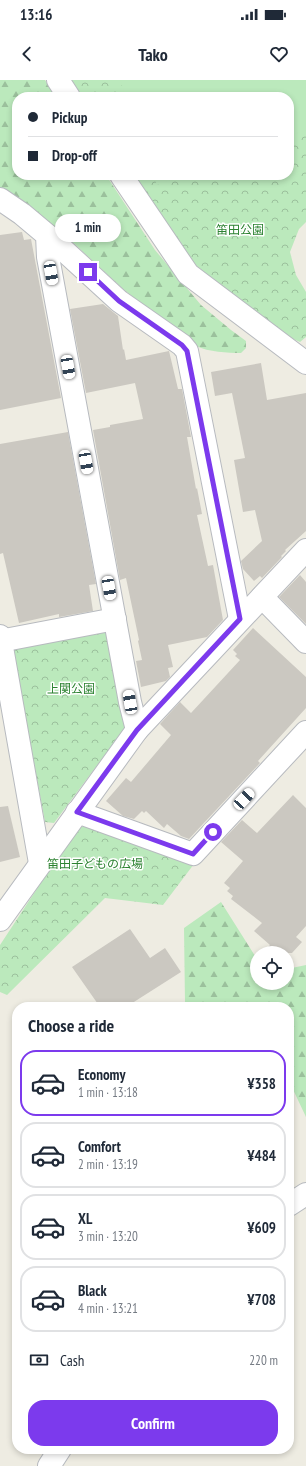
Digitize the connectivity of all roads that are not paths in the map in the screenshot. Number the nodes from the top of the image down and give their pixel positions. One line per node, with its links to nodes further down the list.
1 (58, 80): 2 (street)
2 (66, 92)
3 (124, 180): 6 (street)
4 (0, 199): 5 (street)
5 (47, 235): 9 (street); 10 (street)
6 (306, 363)
7 (306, 550): 8 (street)
8 (262, 597): 10 (street); 12 (street)
9 (115, 619): 11 (street); 13 (street)
10 (240, 619): 13 (street)
11 (0, 639): 16 (street)
12 (306, 642)
13 (137, 730): 15 (street)
14 (306, 732): 15 (street)
15 (77, 812): 16 (street)
16 (40, 863): 17 (street)
17 (0, 920)
18 (306, 1194): 19 (street)
19 (294, 1202)
20 (57, 1454): 21 (street)
21 (49, 1466)

